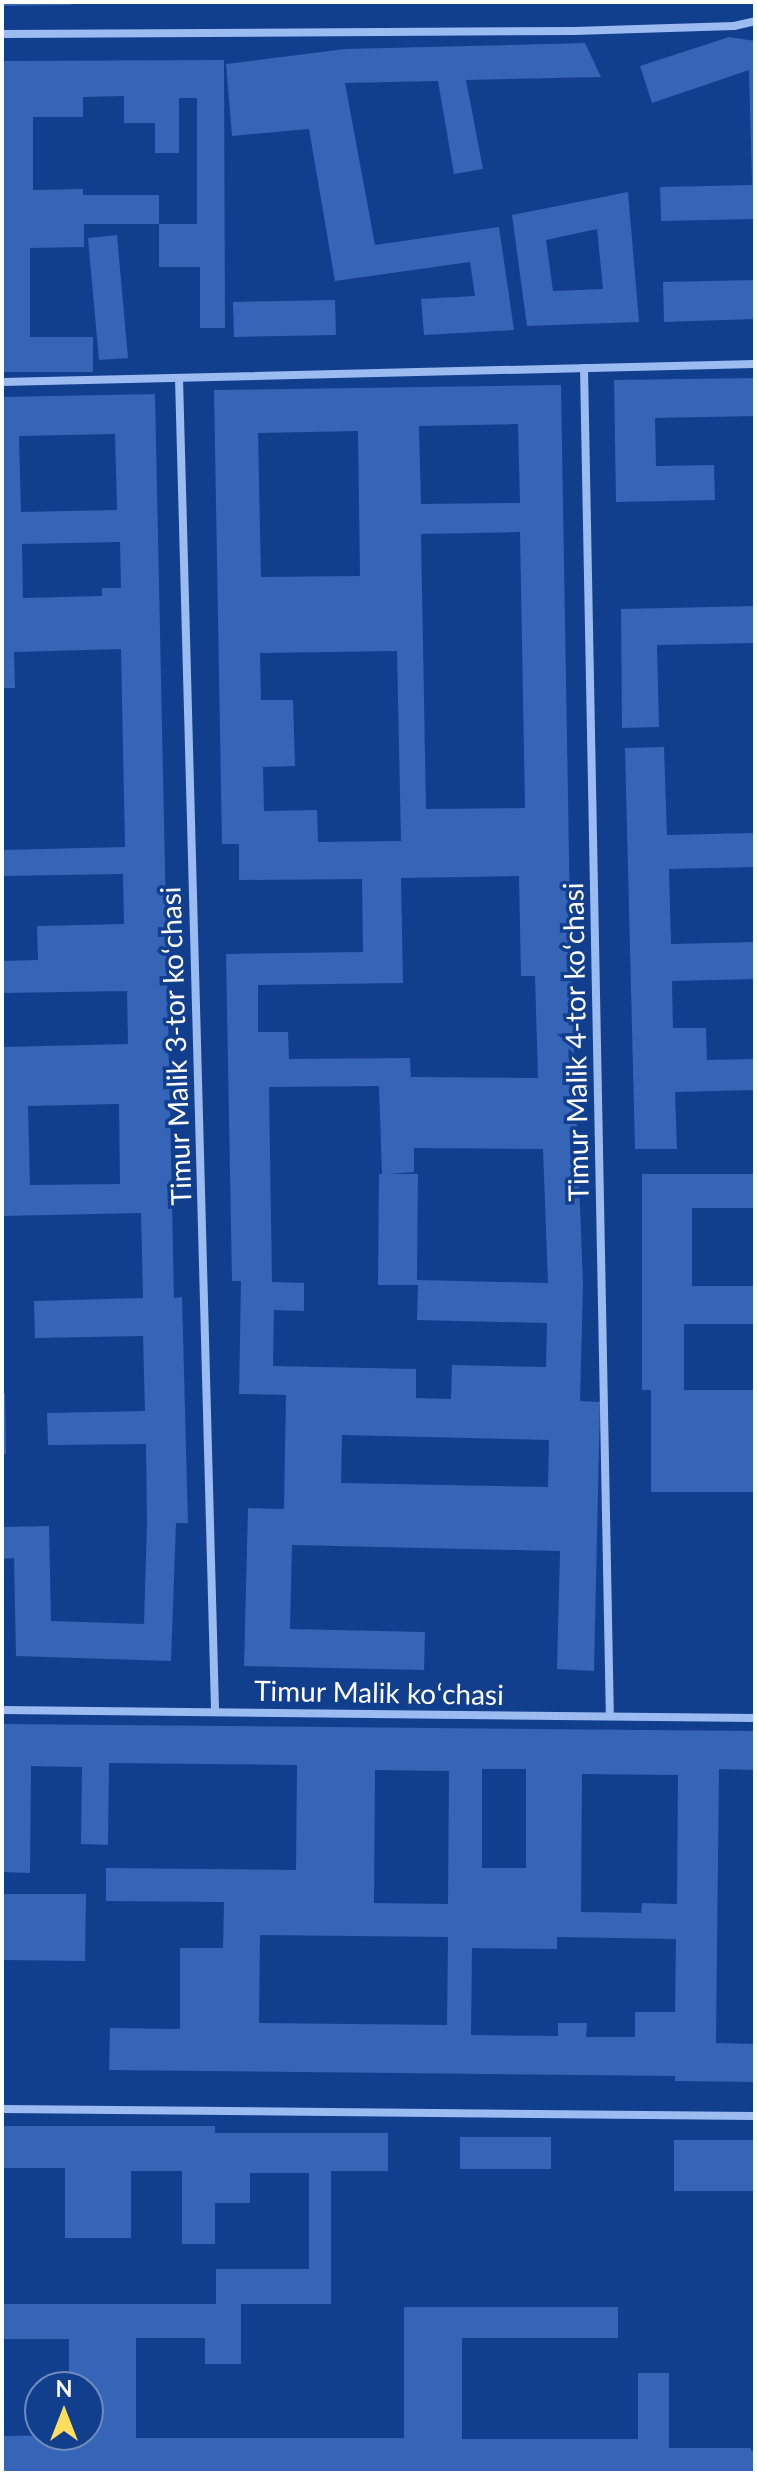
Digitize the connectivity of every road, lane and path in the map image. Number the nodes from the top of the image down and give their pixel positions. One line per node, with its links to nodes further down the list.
1 (755, 21): 2 (street)
2 (2, 34)
3 (755, 364): 4 (street)
4 (584, 368): 5 (street); 9 (street, Timur Malik 4-tor koʻchasi)
5 (179, 378): 6 (street); 8 (street, Timur Malik 3-tor koʻchasi)
6 (2, 382)
7 (2, 1710): 8 (street, Timur Malik koʻchasi)
8 (215, 1712): 9 (street, Timur Malik koʻchasi)
9 (610, 1716): 10 (street, Timur Malik koʻchasi)
10 (755, 1718)
11 (2, 2109): 12 (street)
12 (755, 2116)

